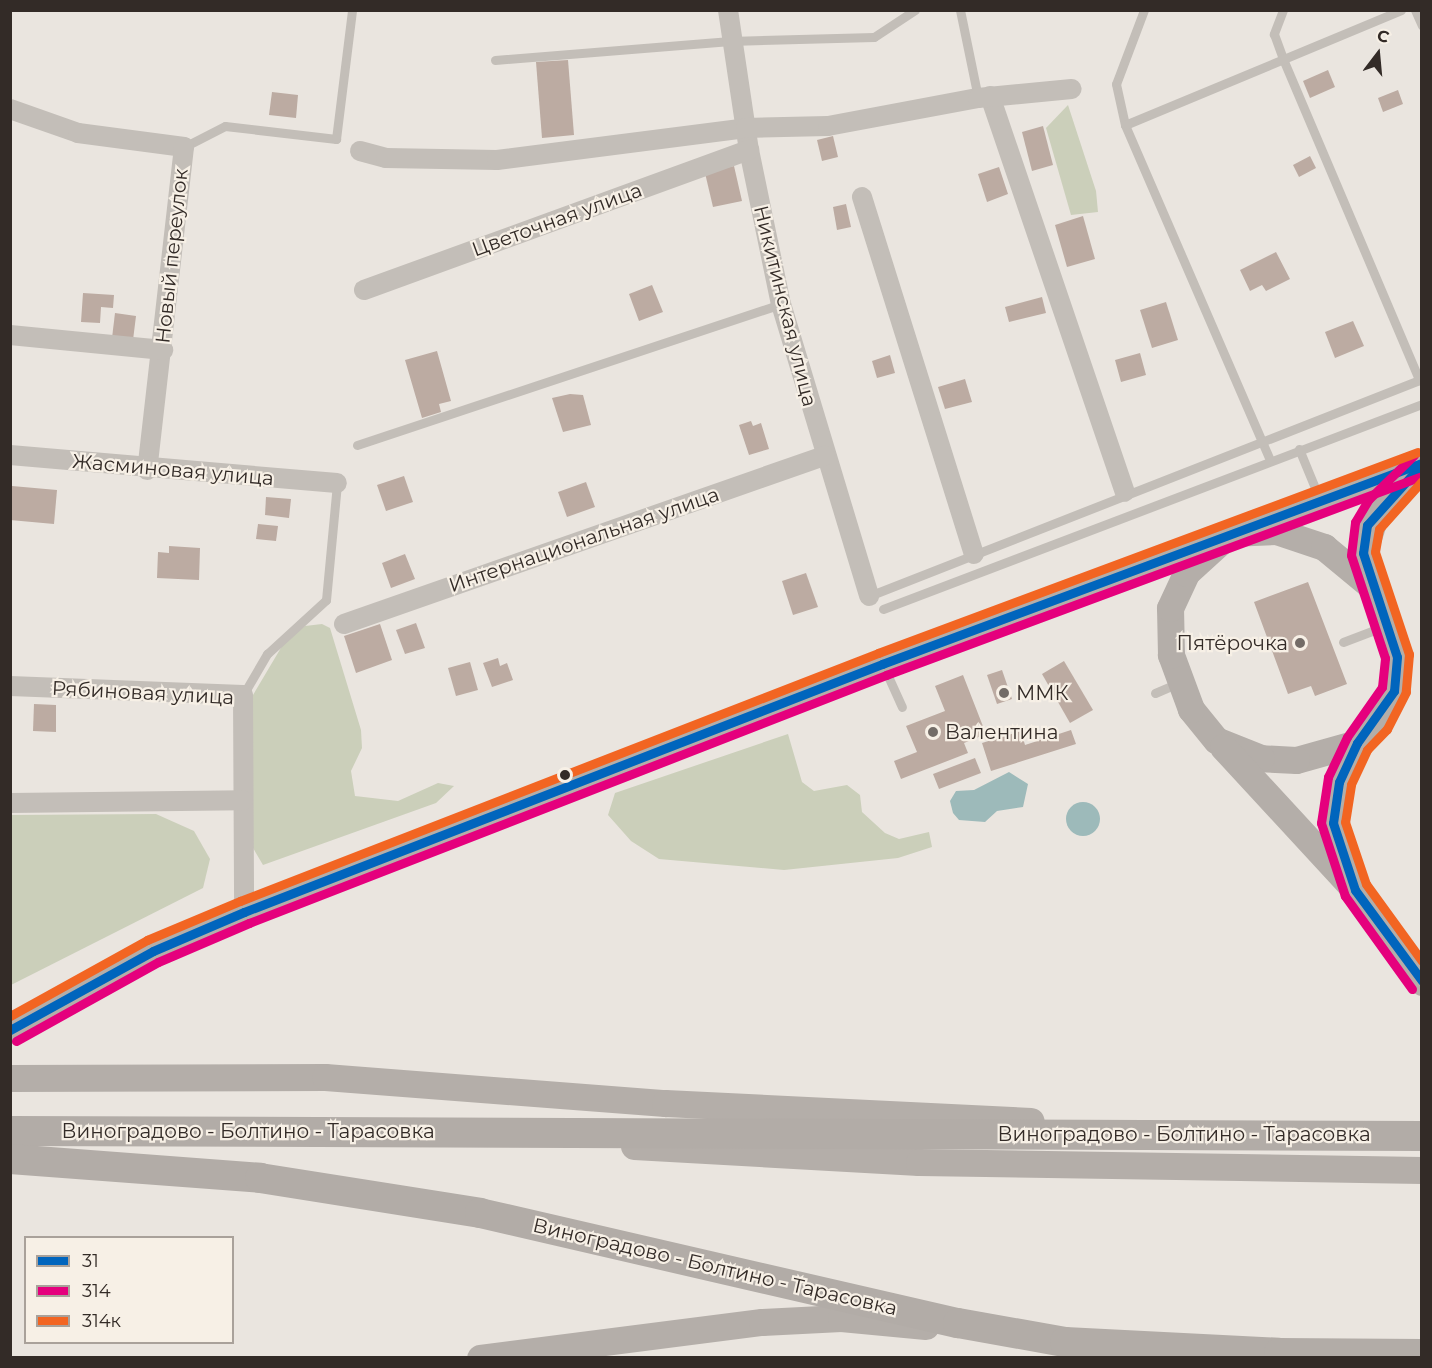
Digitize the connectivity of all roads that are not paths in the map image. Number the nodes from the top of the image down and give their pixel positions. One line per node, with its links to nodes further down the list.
1 (352, 10): 18 (lane)
2 (728, 10): 10 (street, Никитинская улица)
3 (915, 10): 10 (lane)
4 (960, 10): 14 (lane)
5 (1144, 10): 16 (lane)
6 (1283, 10): 11 (lane)
7 (1401, 10): 11 (lane)
8 (1415, 10): 9 (lane)
9 (1422, 26)
10 (730, 41): 12 (lane); 17 (street, Никитинская улица)
11 (1283, 59): 16 (lane); 26 (lane)
12 (495, 60)
13 (1072, 89): 14 (street)
14 (984, 97): 17 (street); 37 (street)
15 (10, 109): 18 (street, Новый переулок)
16 (1125, 125): 28 (lane)
17 (746, 128): 19 (street, Никитинская улица); 20 (street)
18 (184, 147): 25 (street, Новый переулок)
19 (749, 150): 22 (street, Цветочная улица); 23 (street, Никитинская улица)
20 (360, 151)
21 (862, 197): 40 (street)
22 (364, 290)
23 (781, 304): 29 (lane); 32 (street, Никитинская улица)
24 (10, 335): 25 (street)
25 (163, 350): 35 (street, Новый переулок)
26 (1420, 379): 28 (lane)
27 (1422, 404): 30 (lane)
28 (1262, 440): 33 (lane); 37 (lane)
29 (357, 445)
30 (1299, 450): 33 (lane); 38 (lane)
31 (10, 455): 35 (street, Жасминовая улица)
32 (824, 456): 42 (street, Никитинская улица); 43 (street, Интернациональная улица)
33 (1270, 460): 42 (lane)
34 (1422, 464): 38 (main road); 41 (main road)
35 (147, 470): 36 (street, Жасминовая улица)
36 (337, 483): 50 (lane)
37 (1125, 492): 40 (lane)
38 (1320, 500): 39 (main road)
39 (1230, 533): 41 (main road); 46 (main road); 47 (main road)
40 (974, 554): 42 (lane)
41 (1370, 585): 44 (main road)
42 (876, 602)
43 (344, 624)
44 (1387, 625): 45 (lane); 53 (main road)
45 (1343, 642)
46 (882, 664): 51 (lane); 57 (main road)
47 (1181, 682): 49 (lane); 52 (main road)
48 (10, 686): 50 (street, Рябиновая улица)
49 (1155, 693)
50 (243, 695): 54 (street, Рябиновая улица)
51 (902, 707)
52 (1216, 740): 53 (main road); 56 (main road)
53 (1357, 743): 56 (main road)
54 (243, 800): 55 (street); 57 (street, Рябиновая улица)
55 (10, 803)
56 (1355, 890): 58 (main road)
57 (244, 912): 59 (main road)
58 (1422, 982)
59 (10, 1030)
60 (10, 1078): 63 (main road)
61 (339, 1130): 62 (main road, Виноградово - Болтино - Тарасовка); 63 (main road, Виноградово - Болтино - Тарасовка); 66 (main road)
62 (10, 1131)
63 (1392, 1135): 64 (main road, Виноградово - Болтино - Тарасовка)
64 (1422, 1136)
65 (10, 1159): 67 (main road, Виноградово - Болтино - Тарасовка)
66 (1422, 1170)
67 (1065, 1342): 68 (main road, Виноградово - Болтино - Тарасовка); 69 (main road)
68 (1422, 1354)
69 (480, 1358)

